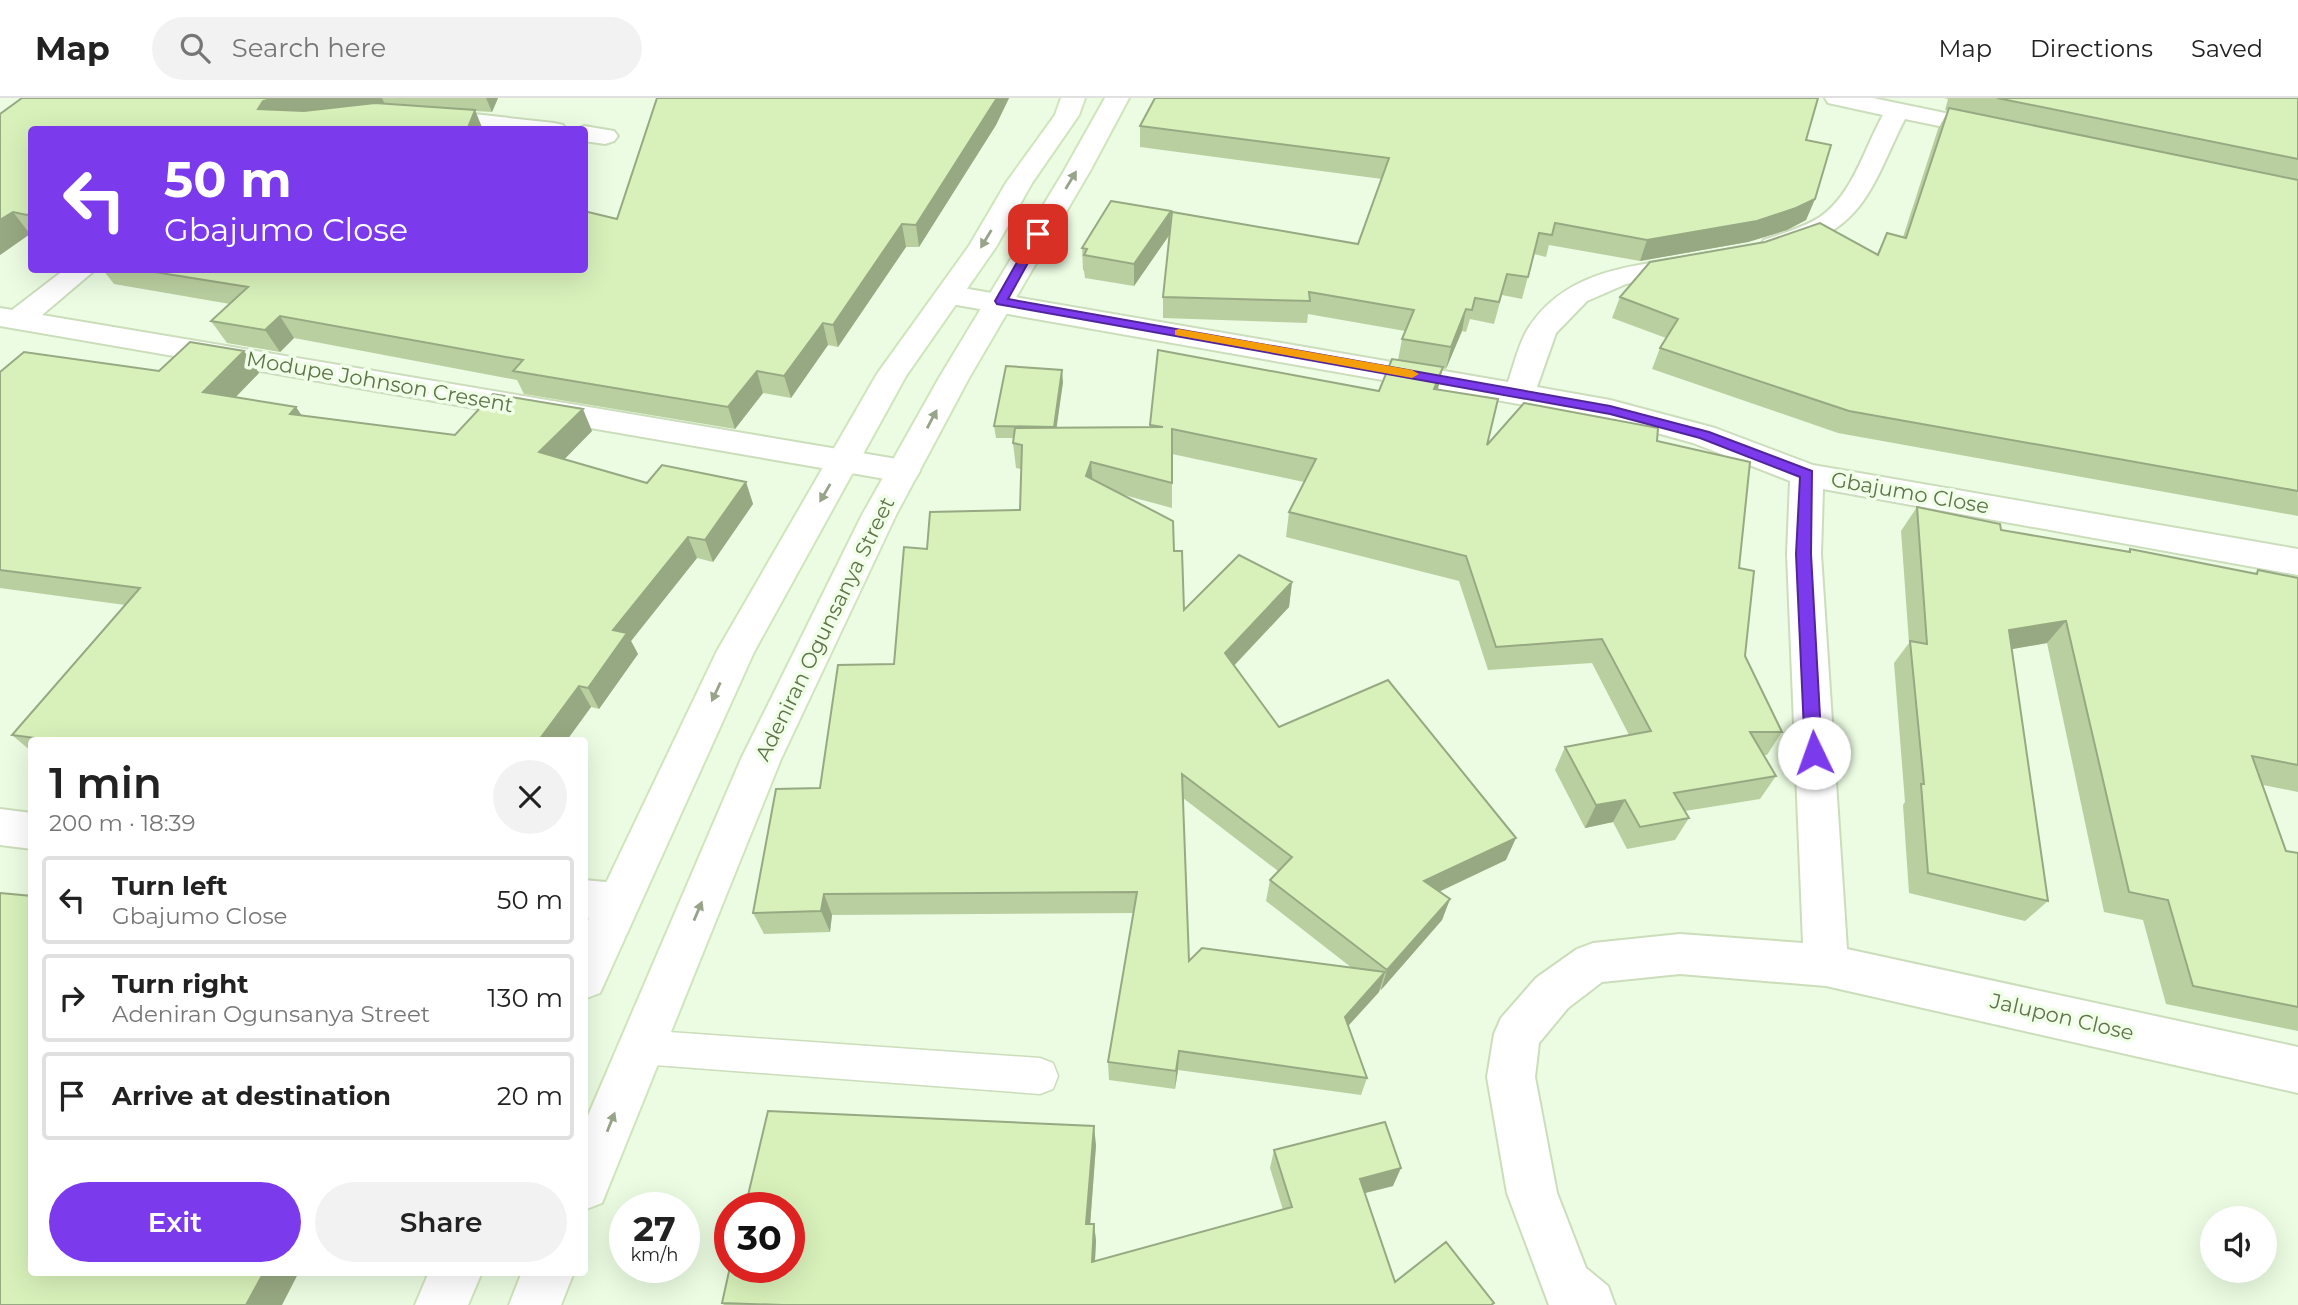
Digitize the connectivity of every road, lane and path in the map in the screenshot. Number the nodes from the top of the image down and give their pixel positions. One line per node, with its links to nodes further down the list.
1 (1073, 98): 11 (street, one-way to 11)
2 (1117, 98): 12 (street, Adeniran Ogunsanya Street, one-way to 2)
3 (1837, 98): 4 (street)
4 (1898, 110): 7 (street); 8 (street)
5 (404, 114): 6 (street)
6 (516, 126)
7 (2019, 135)
8 (1754, 252)
9 (1717, 260): 14 (street)
10 (76, 273): 13 (street)
11 (951, 295): 12 (street, Gbajumo Close); 15 (street)
12 (1001, 301): 14 (street, Gbajumo Close); 16 (street, Adeniran Ogunsanya Street, one-way to 12)
13 (9, 318): 15 (street, Modupe Johnson Cresent)
14 (1519, 393): 17 (street, Gbajumo Close)
15 (843, 461): 16 (street, Modupe Johnson Cresent); 21 (street, one-way to 21)
16 (904, 471): 24 (street, Adeniran Ogunsanya Street, one-way to 16)
17 (1807, 475): 18 (street, Gbajumo Close); 23 (street)
18 (2298, 562)
19 (0, 827): 20 (street)
20 (28, 830)
21 (601, 901): 22 (street)
22 (588, 960)
23 (1826, 965): 25 (street, Jalupon Close); 32 (street, Jalupon Close)
24 (641, 1047): 26 (lane); 27 (street, Adeniran Ogunsanya Street, one-way to 24)
25 (2298, 1070)
26 (1040, 1076)
27 (588, 1175)
28 (454, 1276): 30 (street)
29 (546, 1276): 31 (street)
30 (441, 1305)
31 (535, 1305)
32 (1589, 1305)

